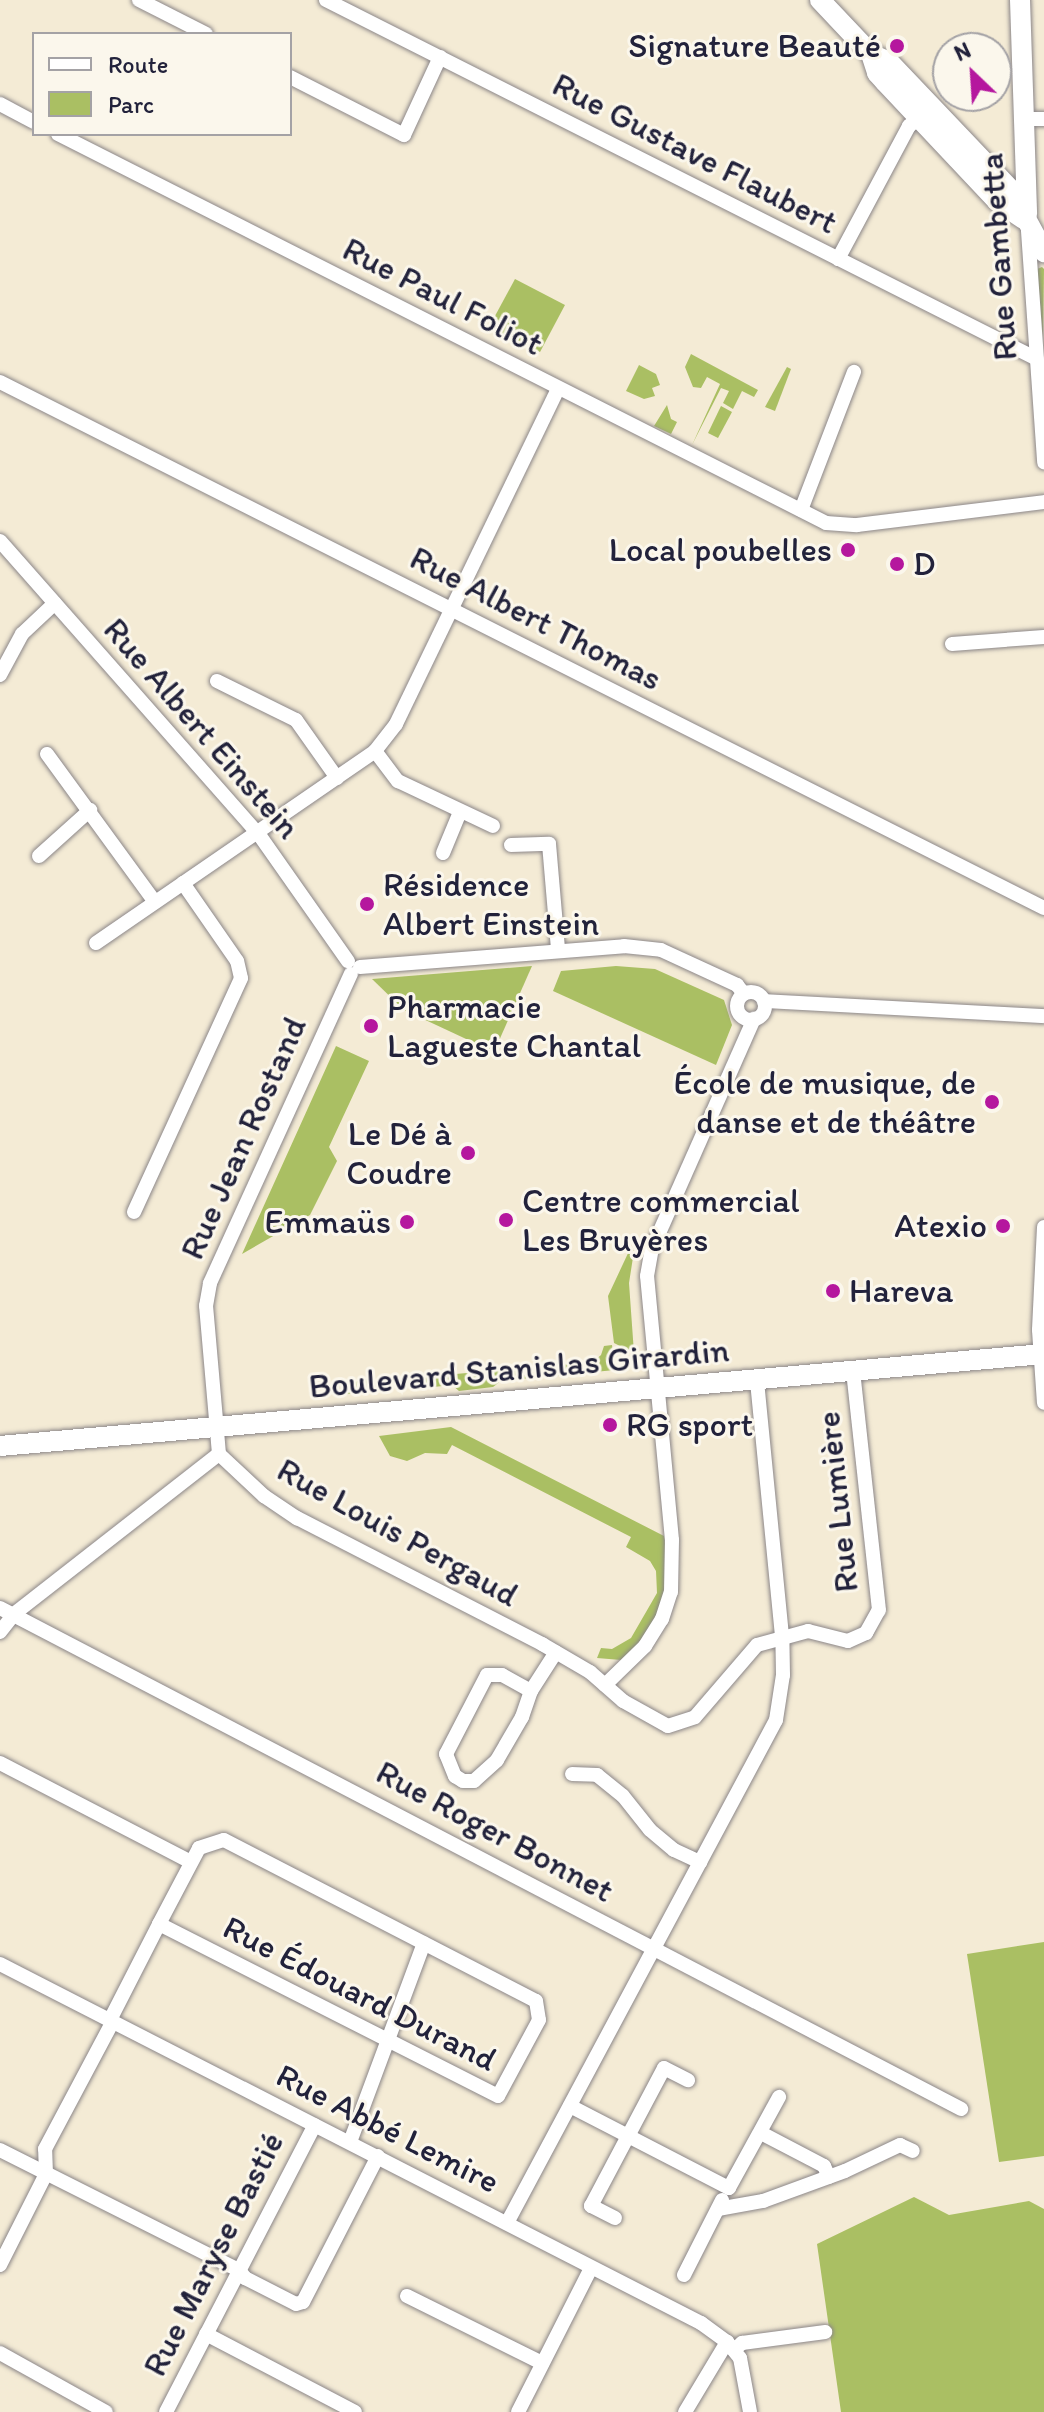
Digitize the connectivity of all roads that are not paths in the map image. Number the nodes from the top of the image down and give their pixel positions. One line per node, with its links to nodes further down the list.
1 (139, 0): 5 (street)
2 (326, 0): 7 (street, Rue Gustave Flaubert)
3 (820, 0): 6 (main road)
4 (1020, 0): 11 (main road, Rue Gambetta)
5 (202, 32)
6 (871, 54): 10 (main road); 15 (main road)
7 (440, 57): 8 (street); 17 (street, Rue Gustave Flaubert)
8 (292, 78)
9 (0, 104): 13 (street)
10 (919, 118): 15 (main road); 17 (street)
11 (1022, 119): 12 (street); 15 (main road, Rue Gambetta)
12 (1044, 119)
13 (32, 121)
14 (62, 136): 21 (street, Rue Paul Foliot)
15 (1036, 227): 16 (main road); 18 (street, Rue Gambetta)
16 (1044, 252)
17 (838, 259): 18 (street, Rue Gustave Flaubert)
18 (1037, 359): 22 (street, Rue Gambetta)
19 (854, 372): 24 (street)
20 (0, 382): 27 (street, Rue Albert Thomas)
21 (558, 389): 24 (street, Rue Paul Foliot); 27 (street)
22 (1044, 462)
23 (1044, 502): 24 (street, Rue Paul Foliot)
24 (801, 510)
25 (0, 541): 26 (street, Rue Albert Einstein)
26 (55, 603): 30 (street); 38 (street, Rue Albert Einstein)
27 (451, 609): 32 (street); 44 (street, Rue Albert Thomas)
28 (1044, 637): 29 (street)
29 (952, 644)
30 (0, 675)
31 (217, 681): 34 (street)
32 (375, 751): 34 (street); 36 (street)
33 (47, 754): 35 (street)
34 (337, 778): 38 (street)
35 (90, 810): 41 (street); 43 (street)
36 (460, 812): 37 (street); 40 (street)
37 (493, 826)
38 (256, 831): 42 (street); 47 (street, Rue Albert Einstein)
39 (511, 845): 46 (street)
40 (443, 853)
41 (39, 856)
42 (183, 883): 43 (street); 52 (street)
43 (155, 902): 45 (street)
44 (1044, 908)
45 (96, 943)
46 (558, 950): 47 (street); 48 (street)
47 (353, 967): 59 (street, Rue Jean Rostand)
48 (744, 994): 49 (street); 51 (street)
49 (764, 1001): 50 (street); 51 (street)
50 (1044, 1016)
51 (754, 1019): 57 (street)
52 (134, 1212)
53 (1044, 1227): 54 (street)
54 (1042, 1354): 55 (main road, Boulevard Stanislas Girardin); 58 (street)
55 (853, 1371): 56 (main road, Boulevard Stanislas Girardin); 65 (street, Rue Lumière)
56 (757, 1379): 57 (main road, Boulevard Stanislas Girardin); 65 (street)
57 (657, 1388): 59 (main road, Boulevard Stanislas Girardin); 67 (street)
58 (1044, 1403)
59 (217, 1427): 60 (main road, Boulevard Stanislas Girardin); 61 (street, Rue Jean Rostand)
60 (0, 1446)
61 (219, 1454): 63 (street); 66 (street, Rue Louis Pergaud)
62 (0, 1608): 63 (street, Rue Roger Bonnet)
63 (14, 1614): 64 (street); 75 (street, Rue Roger Bonnet)
64 (0, 1632)
65 (782, 1636): 67 (street, Rue Louis Pergaud); 72 (street)
66 (556, 1652): 67 (street, Rue Louis Pergaud); 68 (street)
67 (605, 1685)
68 (531, 1691): 68 (street)
69 (0, 1763): 71 (street)
70 (572, 1774): 72 (street)
71 (191, 1862): 73 (street); 74 (street)
72 (700, 1862): 75 (street)
73 (159, 1924): 77 (street); 78 (street, Rue Édouard Durand)
74 (424, 1943): 78 (street); 78 (street, Rue Édouard Durand)
75 (655, 1948): 81 (street); 82 (street, Rue Roger Bonnet)
76 (0, 1964): 77 (street, Rue Abbé Lemire)
77 (111, 2018): 83 (street, Rue Abbé Lemire); 90 (street)
78 (386, 2040): 86 (street)
79 (688, 2080): 85 (street)
80 (779, 2097): 84 (street)
81 (570, 2106): 85 (street); 95 (street)
82 (961, 2109)
83 (315, 2125): 86 (street, Rue Abbé Lemire); 98 (street, Rue Maryse Bastié)
84 (761, 2133): 91 (street); 92 (street)
85 (628, 2137): 92 (street); 94 (street)
86 (350, 2142): 89 (street, Rue Abbé Lemire)
87 (0, 2150): 90 (street)
88 (913, 2151): 91 (street)
89 (378, 2156): 95 (street, Rue Abbé Lemire); 98 (street)
90 (46, 2174): 96 (street); 98 (street)
91 (829, 2177): 93 (street)
92 (729, 2188): 93 (street)
93 (718, 2209): 99 (street)
94 (615, 2218)
95 (507, 2223): 97 (street, Rue Abbé Lemire)
96 (0, 2265)
97 (591, 2268): 103 (street, Rue Abbé Lemire); 105 (street)
98 (239, 2270): 102 (street, Rue Maryse Bastié)
99 (684, 2275)
100 (407, 2296): 105 (street)
101 (825, 2332): 103 (street)
102 (206, 2334): 107 (street, Rue Maryse Bastié); 108 (street)
103 (733, 2350): 110 (street); 111 (street)
104 (0, 2353): 106 (street)
105 (542, 2363): 109 (street)
106 (106, 2412)
107 (166, 2412)
108 (355, 2412)
109 (518, 2412)
110 (685, 2412)
111 (750, 2412)

